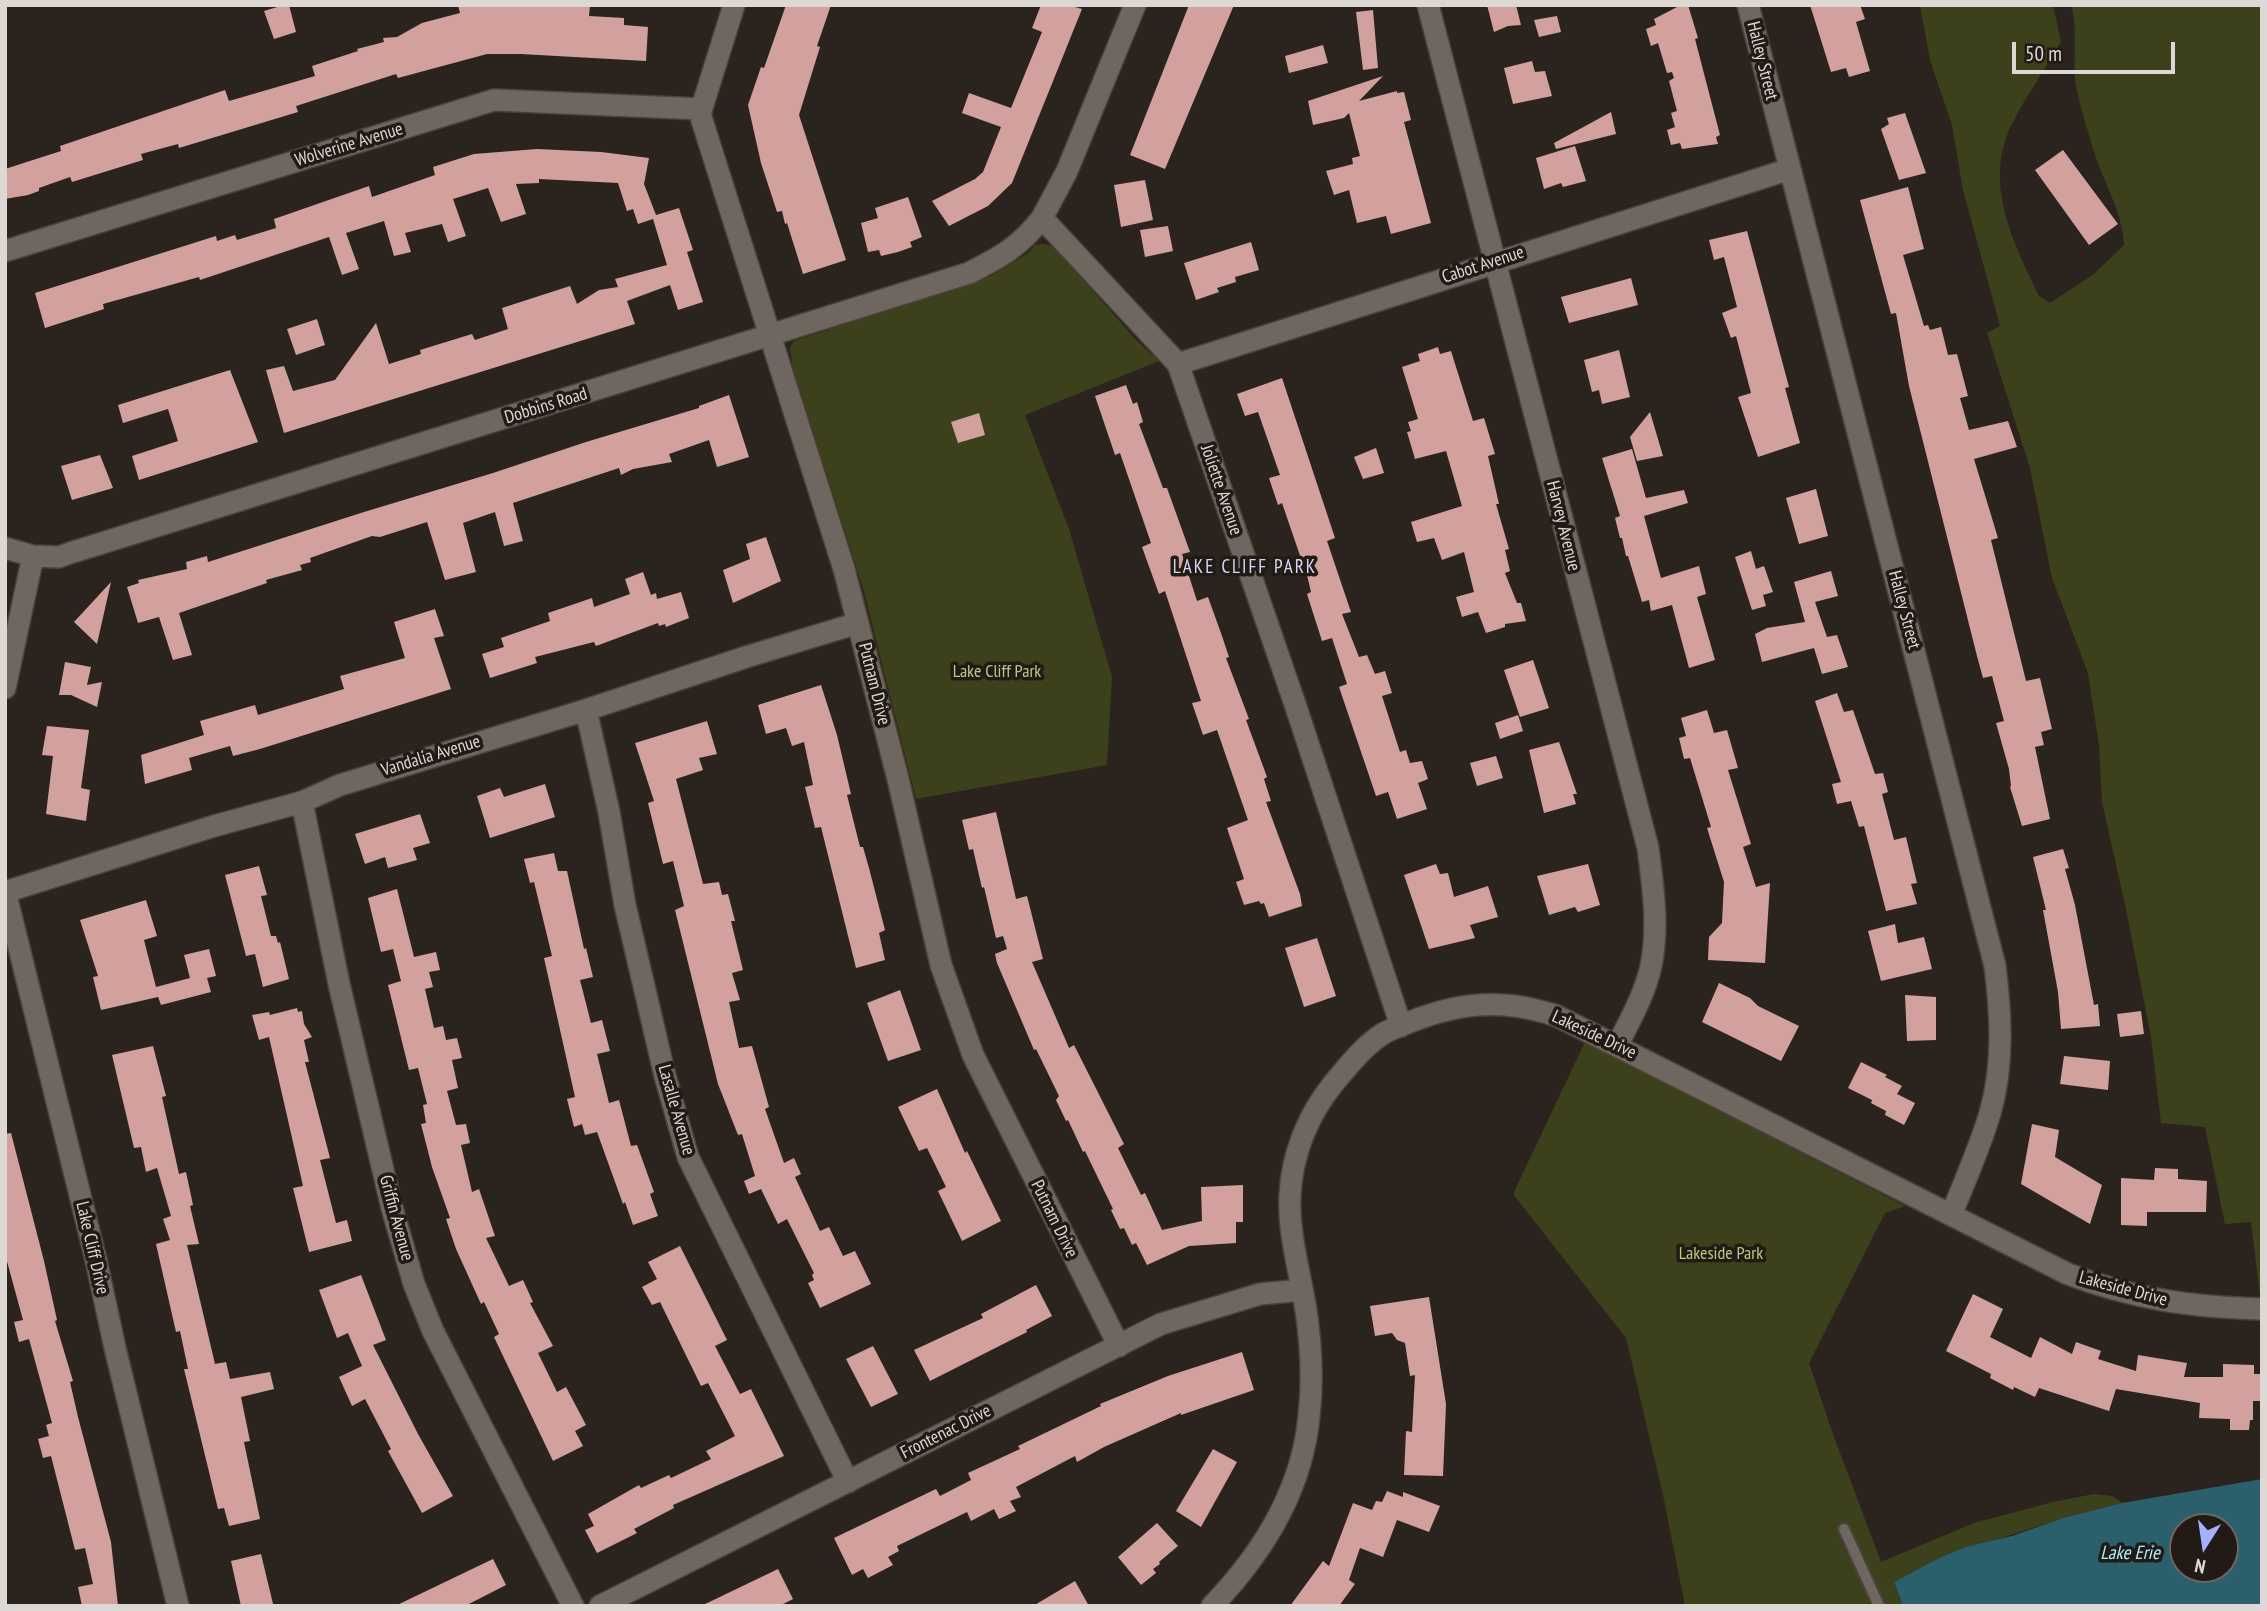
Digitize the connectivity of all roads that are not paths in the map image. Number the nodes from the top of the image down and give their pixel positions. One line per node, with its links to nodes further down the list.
1 (734, 5): 5 (street, Putnam Drive)
2 (1135, 5): 7 (street)
3 (1429, 5): 9 (street, Harvey Avenue)
4 (1748, 5): 6 (street, Halley Street)
5 (702, 109): 8 (street, Wolverine Avenue); 10 (street, Putnam Drive)
6 (1790, 169): 9 (street, Cabot Avenue); 21 (street, Halley Street)
7 (1042, 218): 10 (street, Dobbins Road); 11 (street, Joliette Avenue)
8 (5, 251)
9 (1495, 261): 11 (street, Cabot Avenue); 20 (street, Harvey Avenue)
10 (770, 337): 13 (street, Dobbins Road); 14 (street, Putnam Drive)
11 (1178, 364): 19 (street, Joliette Avenue)
12 (5, 548): 13 (street)
13 (33, 555): 15 (street)
14 (858, 623): 16 (street, Vandalia Avenue); 24 (street, Putnam Drive)
15 (5, 688)
16 (586, 710): 17 (street, Vandalia Avenue); 25 (street, Lasalle Avenue)
17 (302, 802): 18 (street, Vandalia Avenue); 28 (street, Griffin Avenue)
18 (5, 891): 27 (street, Lake Cliff Drive)
19 (1402, 1026): 20 (street, Lakeside Drive); 22 (street, Lakeside Drive)
20 (1617, 1046): 21 (street, Lakeside Drive)
21 (1951, 1214): 23 (street, Lakeside Drive)
22 (1302, 1290): 24 (street, Frontenac Drive); 30 (street, Lakeside Drive)
23 (2261, 1309)
24 (1119, 1346): 25 (street, Frontenac Drive)
25 (848, 1482): 29 (street, Frontenac Drive)
26 (1844, 1529): 31 (lane)
27 (178, 1606)
28 (573, 1606)
29 (600, 1606)
30 (1212, 1606)
31 (1879, 1606)

